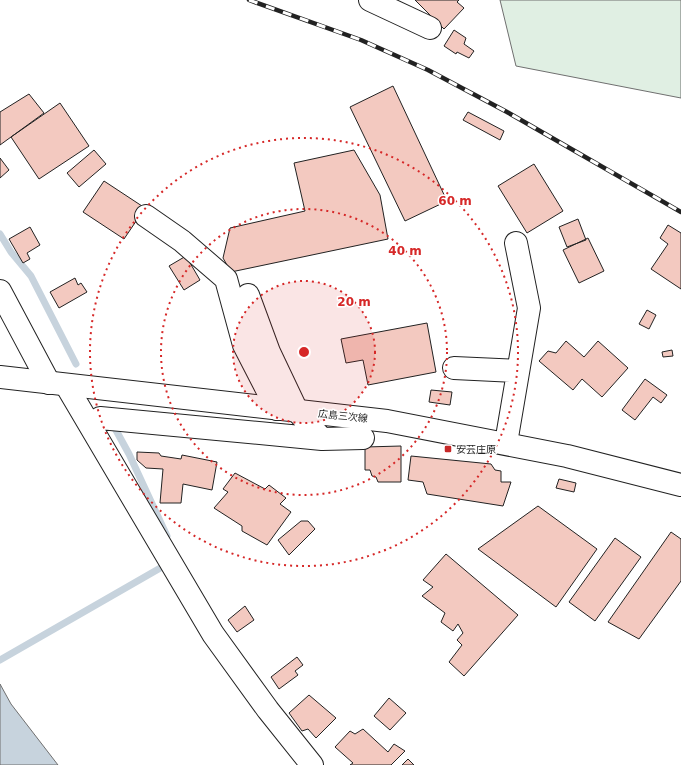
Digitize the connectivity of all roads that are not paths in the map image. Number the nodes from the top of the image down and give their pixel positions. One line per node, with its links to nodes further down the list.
1 (370, 0): 2 (street)
2 (430, 28)
3 (146, 216): 11 (street)
4 (516, 243): 8 (street)
5 (0, 291): 10 (street)
6 (248, 295): 11 (street)
7 (454, 368): 8 (street)
8 (518, 371): 15 (street)
9 (0, 377): 10 (street, 広島三次線)
10 (58, 384): 11 (street, 広島三次線); 17 (street)
11 (287, 410): 14 (street); 15 (street, 広島三次線)
12 (100, 418): 14 (street)
13 (362, 438): 14 (street)
14 (322, 439)
15 (506, 443): 16 (street, 広島三次線)
16 (681, 485)
17 (312, 765)

